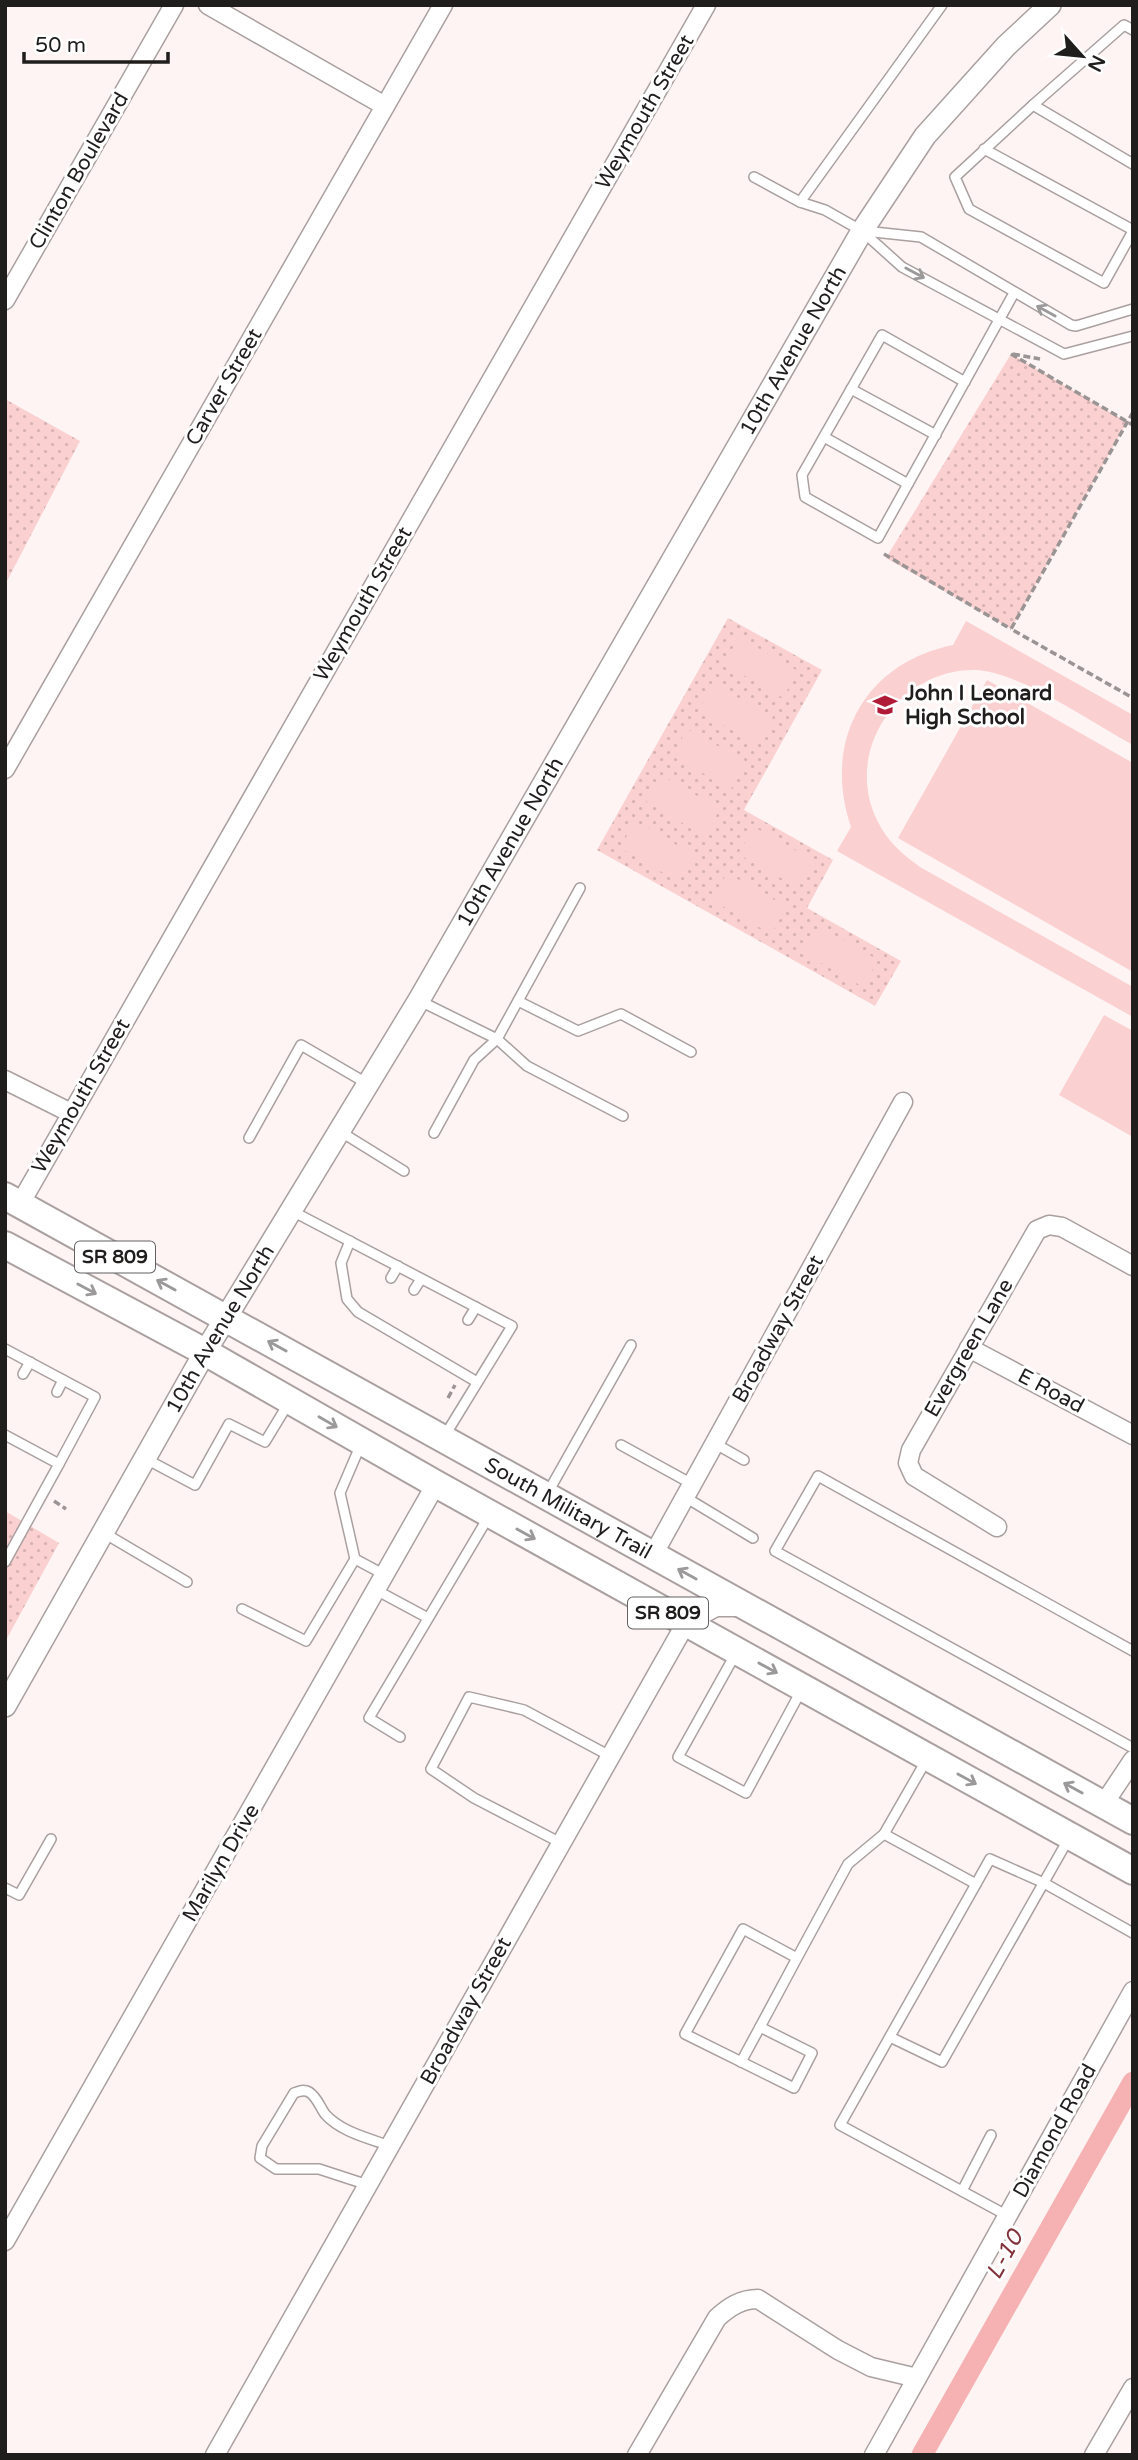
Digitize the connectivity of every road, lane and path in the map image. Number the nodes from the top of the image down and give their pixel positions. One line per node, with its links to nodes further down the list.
1 (174, 5): 18 (street, Clinton Boulevard)
2 (208, 5): 10 (street)
3 (443, 5): 10 (street, Carver Street)
4 (706, 5): 43 (street, Weymouth Street)
5 (942, 5): 14 (lane)
6 (1050, 5): 16 (street, 10th Avenue North)
7 (1133, 20): 8 (lane)
8 (1128, 28): 9 (lane)
9 (1033, 105): 11 (lane); 12 (lane)
10 (385, 106): 34 (street, Carver Street)
11 (984, 149): 15 (lane); 15 (lane)
12 (1133, 164)
13 (754, 177): 14 (lane)
14 (800, 202): 16 (lane)
15 (1133, 230)
16 (862, 231): 17 (lane); 20 (lane, one-way to 20); 36 (street, 10th Avenue North)
17 (1014, 293): 19 (lane, one-way to 17); 20 (lane)
18 (5, 300)
19 (1133, 309)
20 (1000, 320): 21 (lane); 23 (lane)
21 (1133, 336)
22 (1011, 354): 26 (path)
23 (965, 382): 24 (lane); 28 (lane)
24 (851, 389): 28 (lane); 29 (lane)
25 (1133, 412): 26 (path)
26 (1127, 422): 27 (path); 32 (path)
27 (1133, 425)
28 (936, 435): 30 (lane)
29 (824, 437): 30 (lane); 30 (lane)
30 (908, 484)
31 (884, 554): 32 (path)
32 (1011, 629): 33 (path)
33 (1133, 698)
34 (5, 769)
35 (580, 888): 37 (lane)
36 (419, 1000): 38 (lane); 41 (street, 10th Avenue North)
37 (518, 1001): 38 (lane); 39 (lane)
38 (497, 1039): 44 (lane); 46 (lane)
39 (691, 1052)
40 (5, 1080): 43 (street)
41 (368, 1084): 45 (street, 10th Avenue North); 47 (lane)
42 (903, 1102): 80 (street, Broadway Street)
43 (71, 1113): 49 (street, Weymouth Street)
44 (623, 1116)
45 (339, 1131): 48 (lane); 50 (street, 10th Avenue North)
46 (434, 1133)
47 (249, 1138)
48 (404, 1171)
49 (13, 1200): 59 (main road, South Military Trail / SR 809, one-way to 49)
50 (291, 1210): 51 (lane); 59 (street, 10th Avenue North)
51 (350, 1241): 53 (lane); 62 (lane)
52 (5, 1245): 67 (main road, South Military Trail / SR 809, one-way to 67)
53 (398, 1266): 55 (lane); 56 (lane)
54 (1133, 1266): 64 (street, Evergreen Lane)
55 (391, 1278)
56 (421, 1279): 57 (lane); 58 (lane)
57 (414, 1290)
58 (476, 1307): 60 (lane); 72 (lane)
59 (226, 1318): 67 (street, 10th Avenue North); 78 (main road, South Military Trail / SR 809, one-way to 59)
60 (468, 1320)
61 (396, 1322): 62 (lane)
62 (390, 1331): 69 (lane)
63 (631, 1345): 88 (lane)
64 (969, 1348): 76 (street, E Road); 92 (street, Evergreen Lane)
65 (5, 1349): 68 (lane)
66 (450, 1351): 69 (lane)
67 (205, 1352): 74 (main road, South Military Trail / SR 809); 83 (street, 10th Avenue North)
68 (30, 1362): 70 (lane); 71 (lane)
69 (443, 1362): 72 (lane)
70 (23, 1374)
71 (63, 1380): 73 (lane); 85 (lane)
72 (477, 1382): 78 (lane)
73 (57, 1392)
74 (290, 1401): 79 (main road, South Military Trail / SR 809, one-way to 79); 83 (lane)
75 (5, 1435): 82 (lane)
76 (1133, 1435)
77 (34, 1436): 82 (lane)
78 (443, 1439): 88 (main road, South Military Trail / SR 809)
79 (362, 1442): 86 (main road, South Military Trail / SR 809); 96 (lane)
80 (715, 1443): 84 (lane); 87 (street, Broadway Street)
81 (621, 1446): 87 (lane)
82 (27, 1447): 85 (lane)
83 (144, 1458): 93 (street, 10th Avenue North)
84 (744, 1460)
85 (59, 1464): 97 (lane)
86 (436, 1485): 91 (main road, South Military Trail / SR 809); 99 (street, Marilyn Drive)
87 (688, 1490): 94 (lane); 95 (street, Broadway Street)
88 (546, 1496): 95 (main road, South Military Trail / SR 809)
89 (54, 1501): 90 (path)
90 (66, 1509)
91 (490, 1514): 102 (lane); 103 (main road, South Military Trail / SR 809, one-way to 103)
92 (997, 1527)
93 (104, 1533): 98 (lane); 106 (street, 10th Avenue North)
94 (753, 1538)
95 (653, 1555): 100 (main road, South Military Trail / SR 809, one-way to 95)
96 (355, 1559): 99 (lane); 101 (lane)
97 (5, 1562)
98 (187, 1581)
99 (380, 1582): 102 (lane); 136 (street, Marilyn Drive)
100 (747, 1606): 103 (street); 114 (main road, South Military Trail / SR 809, one-way to 100)
101 (242, 1609)
102 (428, 1618): 109 (lane)
103 (686, 1623): 104 (main road, South Military Trail / SR 809); 111 (street, Broadway Street)
104 (737, 1651): 107 (main road, South Military Trail / SR 809, one-way to 107); 107 (lane)
105 (1133, 1651): 110 (lane)
106 (11, 1683): 108 (street, 10th Avenue North)
107 (802, 1688): 112 (main road, South Military Trail / SR 809)
108 (5, 1706)
109 (400, 1737)
110 (1133, 1748)
111 (610, 1756): 119 (street, Broadway Street); 119 (lane)
112 (928, 1758): 116 (lane); 117 (main road, South Military Trail / SR 809, one-way to 117)
113 (1133, 1760): 114 (street)
114 (1103, 1805): 115 (main road, South Military Trail / SR 809)
115 (1133, 1821)
116 (884, 1834): 123 (lane); 126 (lane)
117 (1070, 1836): 120 (main road, South Military Trail / SR 809); 122 (lane)
118 (51, 1839): 124 (lane)
119 (561, 1843): 132 (street, Broadway Street)
120 (1121, 1854): 121 (main road, South Military Trail / SR 809)
121 (1133, 1871)
122 (1044, 1883): 123 (lane); 125 (lane); 129 (lane)
123 (976, 1884): 129 (lane)
124 (5, 1888)
125 (1133, 1933)
126 (797, 1958): 128 (lane); 130 (lane)
127 (1133, 1991): 135 (street, Diamond Road)
128 (761, 2026): 130 (lane); 130 (lane)
129 (890, 2037): 134 (lane)
130 (741, 2062)
131 (991, 2136): 134 (lane)
132 (390, 2146): 133 (street, Broadway Street); 133 (lane)
133 (368, 2185): 139 (street, Broadway Street)
134 (962, 2191): 135 (lane)
135 (1008, 2216): 137 (street, Diamond Road)
136 (5, 2241)
137 (917, 2378): 140 (street); 141 (street, Diamond Road)
138 (1133, 2389): 142 (street)
139 (215, 2455)
140 (637, 2455)
141 (874, 2455)
142 (1094, 2455)

